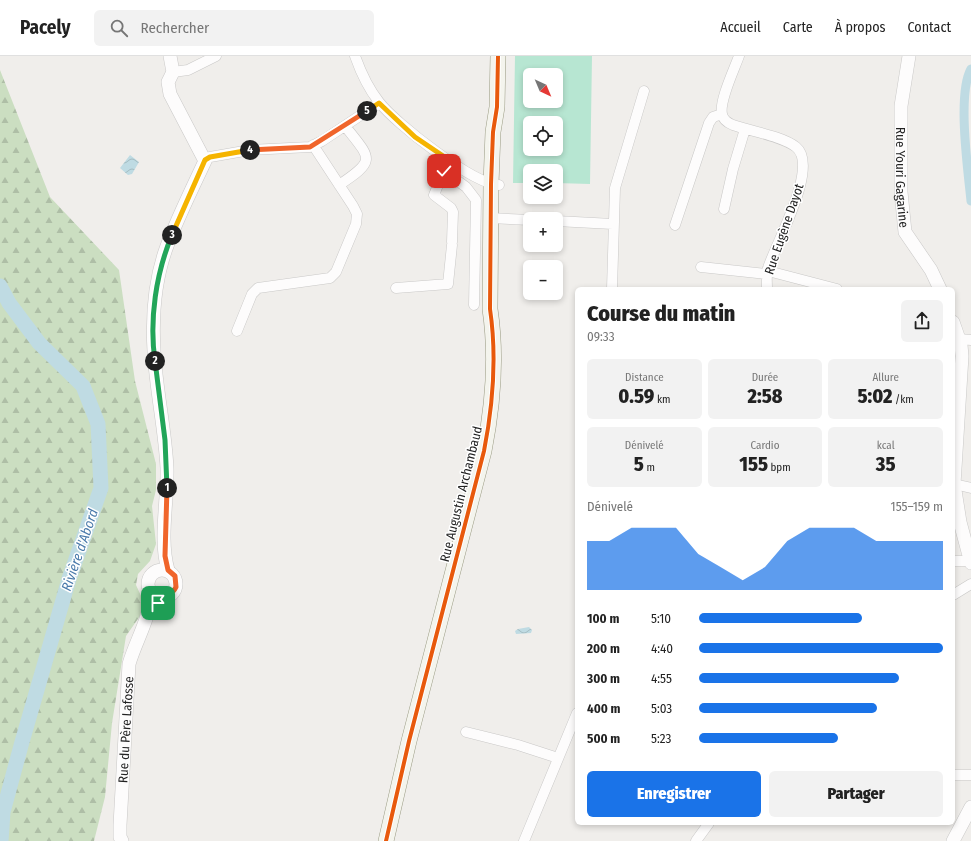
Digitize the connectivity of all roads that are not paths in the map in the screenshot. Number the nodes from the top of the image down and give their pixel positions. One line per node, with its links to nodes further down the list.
1 (170, 56): 7 (street)
2 (216, 56): 7 (street)
3 (355, 56): 9 (street)
4 (498, 56): 17 (main road, Rue Augustin Archambaud)
5 (739, 56): 10 (street)
6 (909, 56): 30 (street, Rue Youri Gagarine)
7 (173, 72): 14 (street)
8 (644, 92): 23 (street)
9 (379, 103): 11 (street); 15 (street)
10 (722, 114): 12 (street, Rue Eugène Dayot); 24 (street)
11 (345, 126): 13 (street); 18 (street)
12 (745, 129): 19 (street); 26 (street, Rue Eugène Dayot)
13 (313, 145): 14 (street); 18 (street)
14 (205, 160): 42 (street)
15 (449, 160): 16 (street); 17 (street)
16 (444, 171): 31 (street); 32 (street)
17 (495, 184): 20 (main road, Rue Augustin Archambaud)
18 (339, 186): 34 (street)
19 (724, 209)
20 (494, 219): 21 (street); 51 (main road, Rue Augustin Archambaud)
21 (523, 220)
22 (563, 221): 23 (street)
23 (613, 224): 27 (street)
24 (675, 225)
25 (701, 267): 26 (street)
26 (768, 273): 28 (street, Rue Eugène Dayot); 29 (street)
27 (612, 287)
28 (767, 287)
29 (828, 287)
30 (939, 287)
31 (396, 288)
32 (474, 305)
33 (955, 325): 35 (street)
34 (237, 332)
35 (965, 339): 36 (street)
36 (955, 468)
37 (955, 484): 38 (street)
38 (971, 488)
39 (955, 490): 41 (street)
40 (955, 561): 41 (street)
41 (971, 562)
42 (162, 570): 45 (street); 45 (street)
43 (971, 584): 44 (street)
44 (955, 595)
45 (157, 596): 54 (street, Rue du Père Lafosse)
46 (575, 717): 48 (street)
47 (466, 732): 48 (street)
48 (558, 758): 57 (street)
49 (955, 774): 50 (street)
50 (971, 775)
51 (398, 787): 55 (main road, Rue Augustin Archambaud); 56 (main road, Rue Augustin Archambaud)
52 (971, 806): 59 (street)
53 (708, 825): 58 (street)
54 (122, 841)
55 (386, 841)
56 (390, 841)
57 (524, 841)
58 (696, 841)
59 (953, 841)

